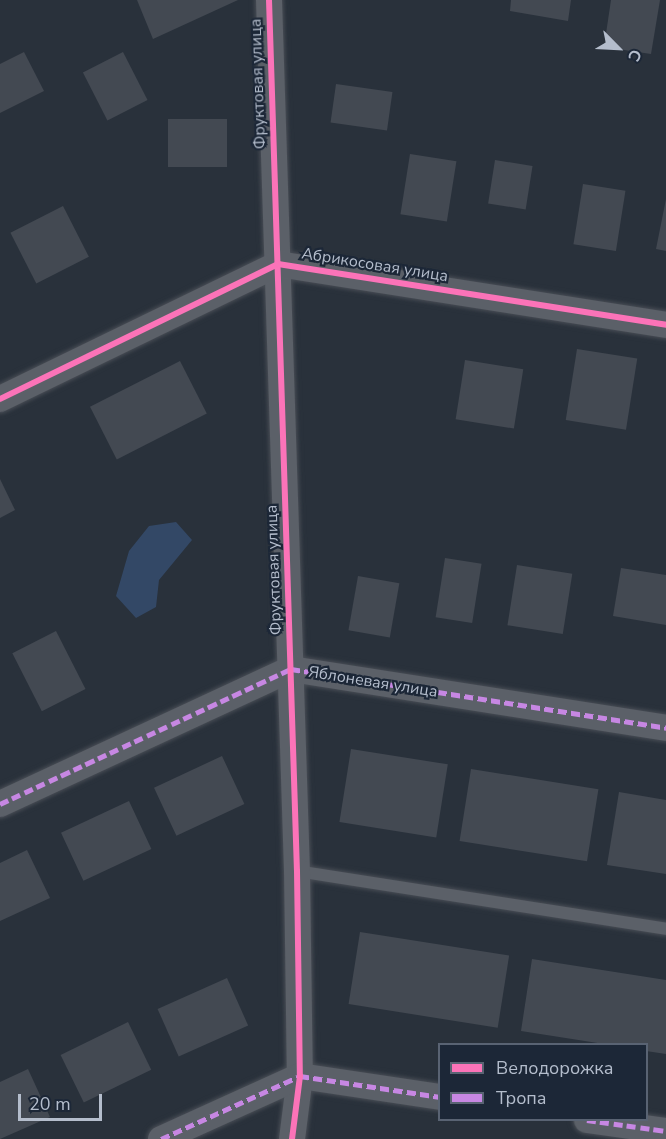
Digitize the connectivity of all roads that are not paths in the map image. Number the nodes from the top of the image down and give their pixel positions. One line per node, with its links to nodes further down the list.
1 (269, 0): 2 (street, Фруктовая улица)
2 (278, 264): 3 (street, Абрикосовая улица); 4 (street, Абрикосовая улица); 5 (street, Фруктовая улица)
3 (666, 325)
4 (0, 399)
5 (291, 669): 6 (street, Яблоневая улица); 7 (street, Яблоневая улица); 8 (street, Фруктовая улица)
6 (666, 728)
7 (0, 804)
8 (297, 872): 9 (lane); 10 (street, Фруктовая улица)
9 (666, 929)
10 (300, 1076): 11 (street); 14 (street); 15 (street, Фруктовая улица)
11 (438, 1097)
12 (600, 1121): 13 (street)
13 (666, 1131)
14 (160, 1139)
15 (292, 1139)

